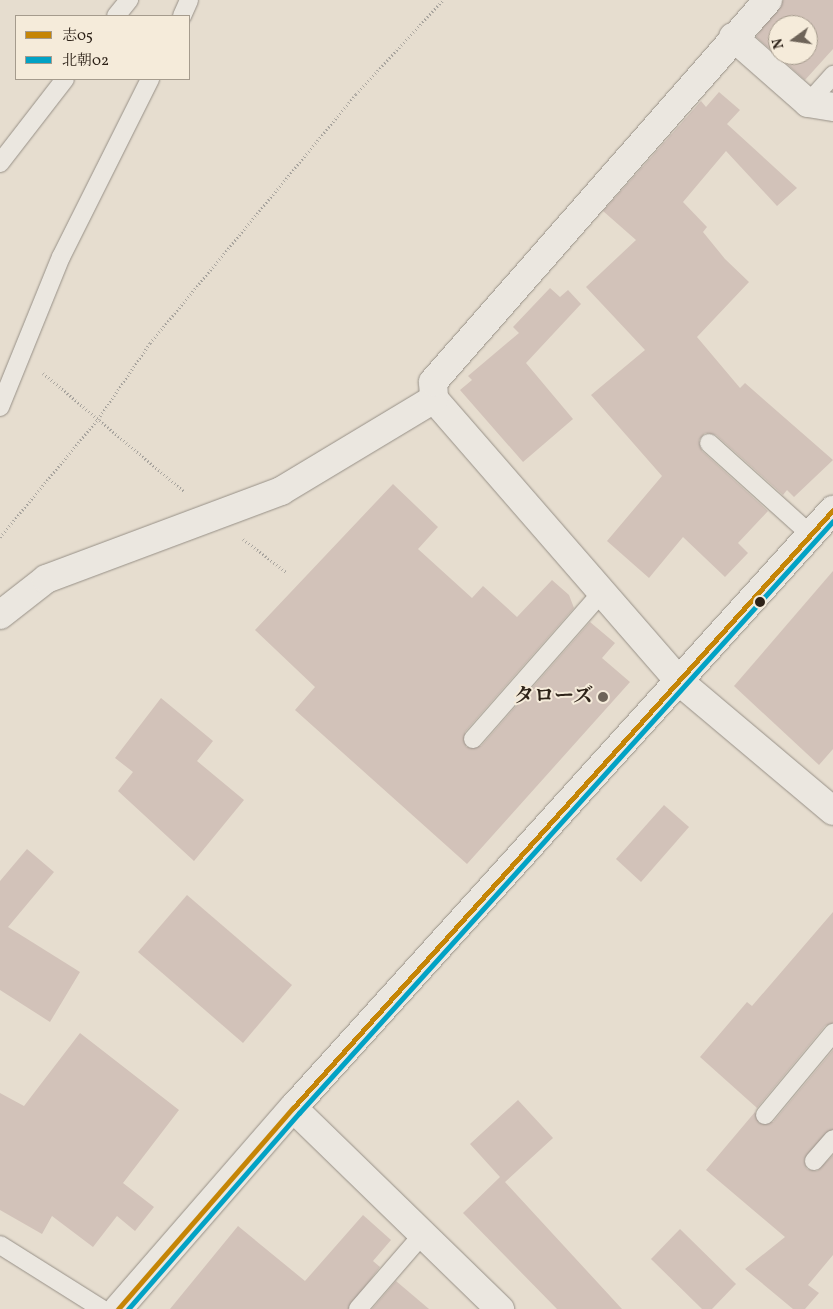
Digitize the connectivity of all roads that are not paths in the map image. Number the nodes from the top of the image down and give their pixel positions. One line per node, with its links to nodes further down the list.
1 (129, 0): 4 (lane)
2 (190, 0): 5 (lane)
3 (768, 0): 6 (street)
4 (117, 15)
5 (182, 15)
6 (733, 37): 10 (street); 12 (street)
7 (833, 76): 10 (lane)
8 (64, 80): 11 (lane)
9 (150, 80): 13 (lane)
10 (820, 105)
11 (0, 163)
12 (434, 399): 17 (street); 18 (street)
13 (0, 407)
14 (709, 443): 16 (lane)
15 (833, 510): 16 (street)
16 (811, 535): 19 (street)
17 (602, 592): 19 (street); 20 (lane)
18 (0, 615)
19 (680, 682): 21 (street); 23 (street)
20 (473, 739)
21 (833, 812)
22 (833, 1034): 24 (lane)
23 (293, 1108): 27 (street); 30 (street)
24 (765, 1115)
25 (833, 1139): 26 (lane)
26 (814, 1161)
27 (422, 1235): 31 (lane); 32 (street)
28 (0, 1245): 29 (lane)
29 (102, 1309)
30 (118, 1309)
31 (358, 1309)
32 (500, 1309)

